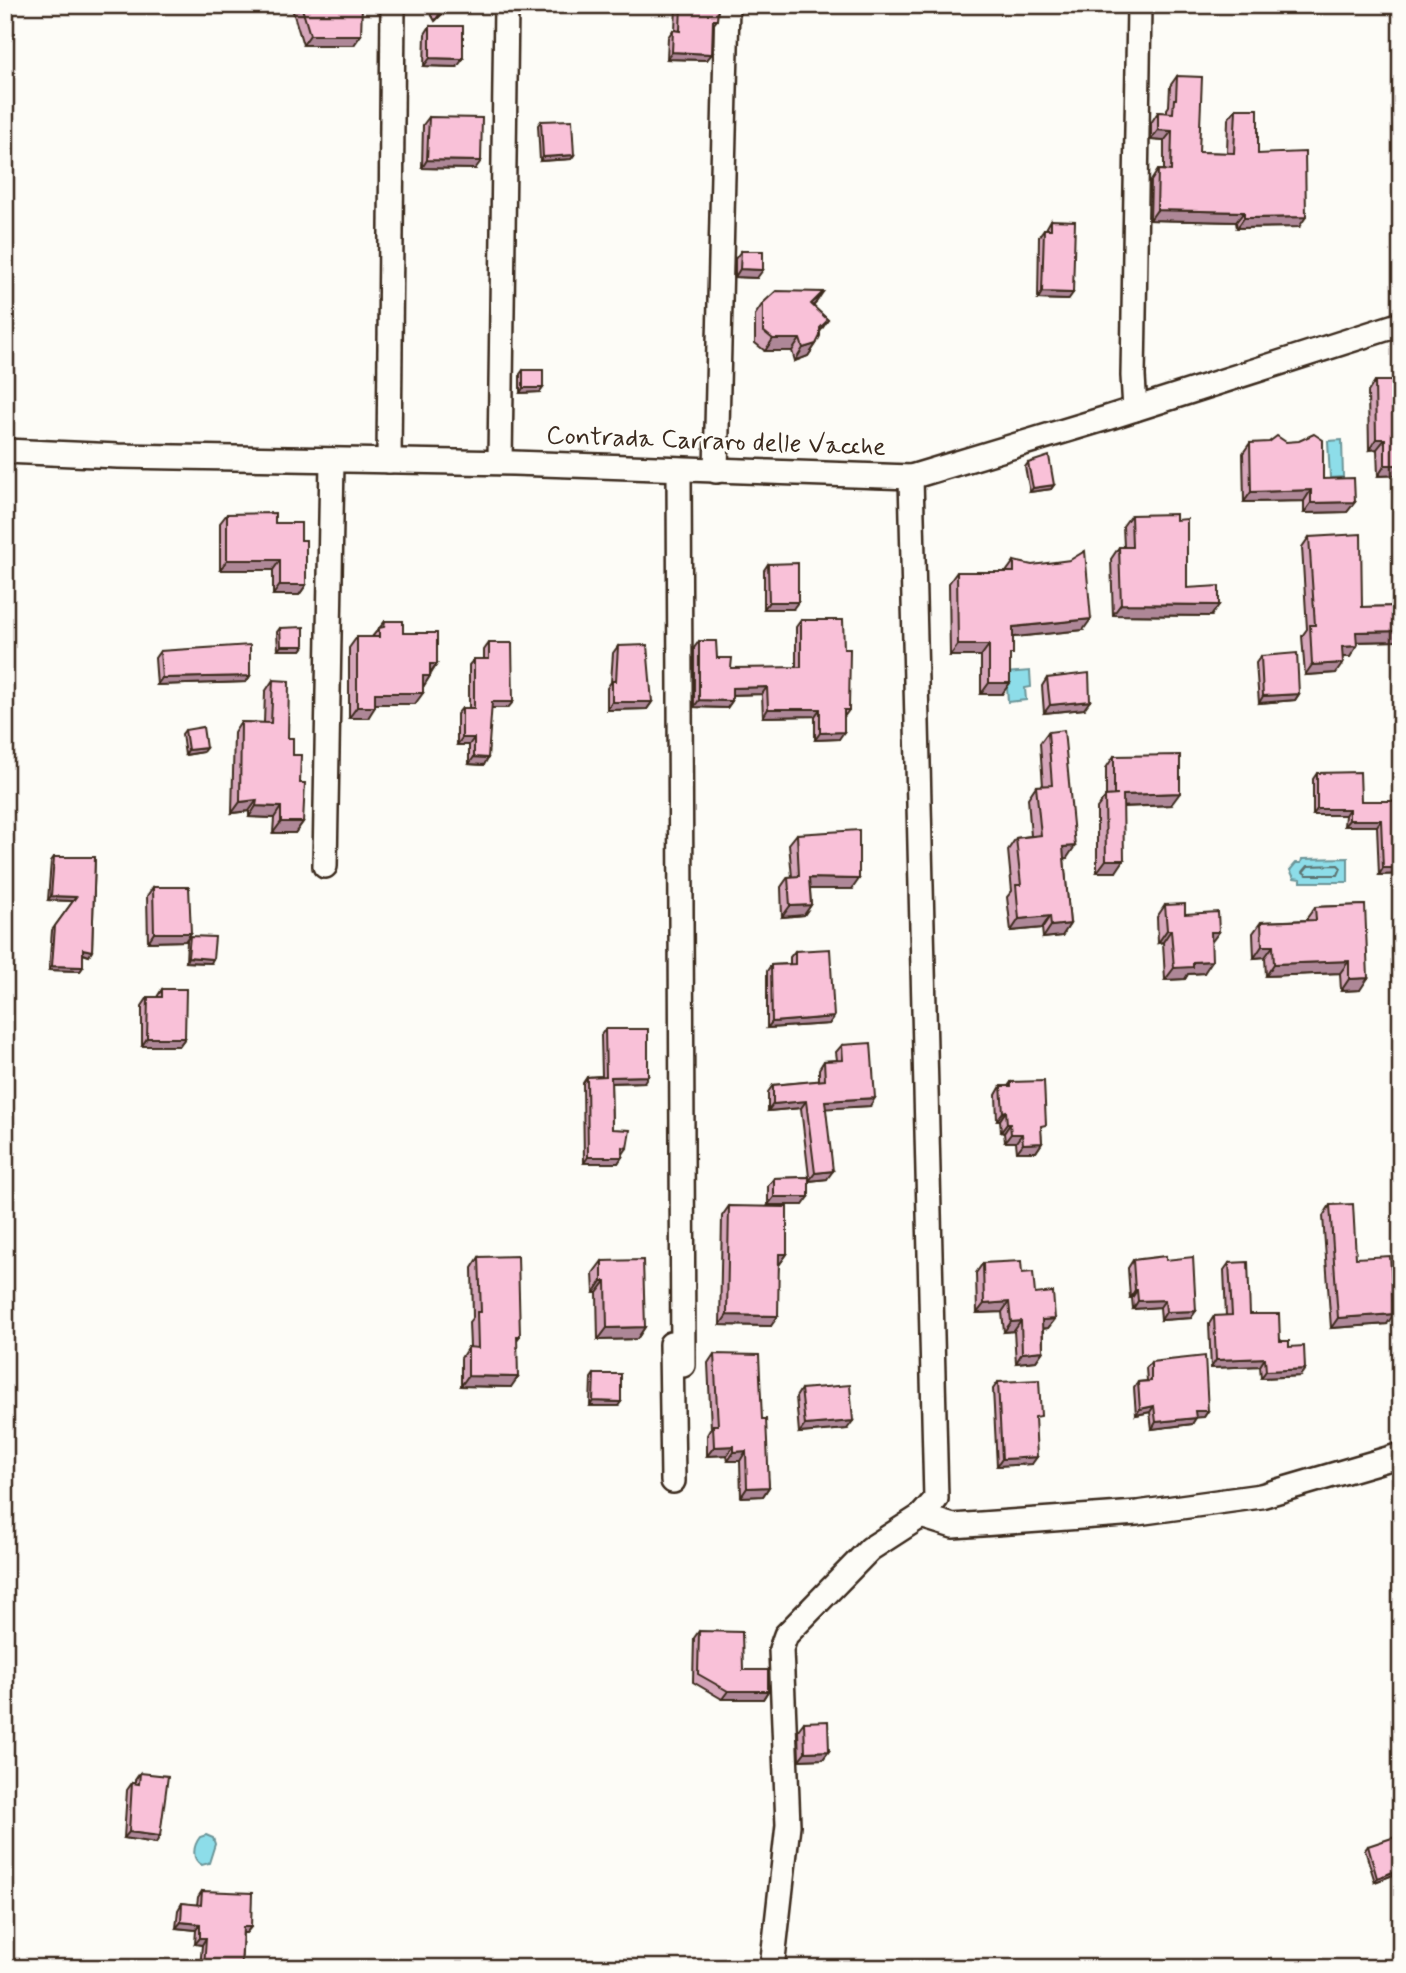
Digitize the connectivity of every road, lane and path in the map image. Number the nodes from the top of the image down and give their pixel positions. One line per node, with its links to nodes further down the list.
1 (393, 5): 9 (street)
2 (506, 5): 10 (street)
3 (727, 5): 12 (street)
4 (1139, 5): 6 (street)
5 (1401, 324): 6 (street, Contrada Carraro delle Vacche)
6 (1135, 409): 13 (street, Contrada Carraro delle Vacche)
7 (5, 451): 8 (street, Contrada Carraro delle Vacche)
8 (332, 460): 9 (street, Contrada Carraro delle Vacche); 14 (street)
9 (388, 461): 10 (street, Contrada Carraro delle Vacche)
10 (500, 463): 11 (street, Contrada Carraro delle Vacche)
11 (679, 470): 12 (street, Contrada Carraro delle Vacche); 15 (street)
12 (716, 471): 13 (street, Contrada Carraro delle Vacche)
13 (911, 477): 19 (street)
14 (326, 866)
15 (683, 1263): 16 (street); 18 (street)
16 (683, 1365)
17 (1401, 1455): 19 (street)
18 (673, 1481)
19 (921, 1516): 20 (street)
20 (772, 1968)

